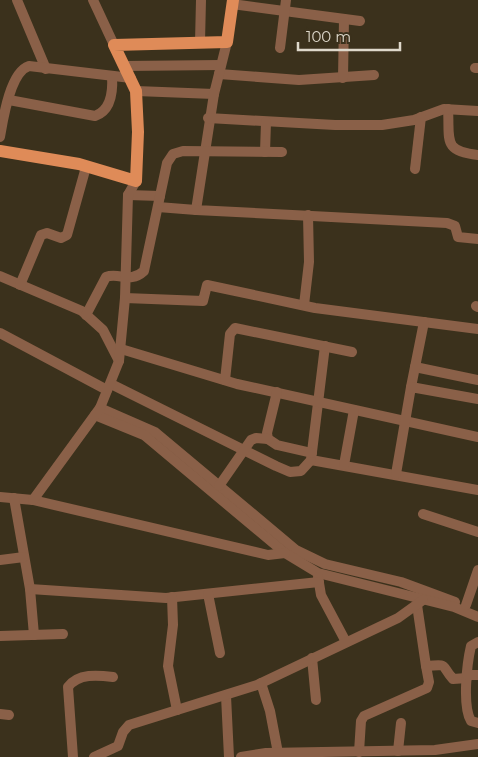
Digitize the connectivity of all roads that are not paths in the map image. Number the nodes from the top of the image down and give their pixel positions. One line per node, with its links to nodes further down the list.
1 (16, 0): 14 (street)
2 (93, 0): 11 (street)
3 (201, 0): 9 (street)
4 (286, 0): 6 (street)
5 (233, 2): 6 (street); 10 (main road)
6 (285, 12): 7 (street); 12 (street)
7 (344, 19): 8 (street); 19 (street)
8 (360, 21)
9 (200, 42): 10 (main road); 11 (main road)
10 (227, 42): 15 (street)
11 (114, 45): 13 (main road)
12 (280, 48)
13 (124, 66): 15 (street); 18 (main road)
14 (46, 69): 17 (street); 22 (street)
15 (220, 70): 19 (street); 21 (street)
16 (374, 75): 19 (street)
17 (112, 76): 18 (street); 22 (street)
18 (130, 78): 20 (main road)
19 (343, 78)
20 (136, 91): 21 (street); 36 (main road)
21 (214, 94): 26 (street)
22 (4, 101): 28 (street)
23 (448, 109): 24 (street); 25 (street); 33 (street)
24 (478, 111)
25 (420, 117): 27 (street); 35 (street)
26 (208, 118): 27 (street); 30 (street)
27 (266, 122): 31 (street)
28 (0, 137)
29 (0, 151): 34 (main road)
30 (204, 152): 31 (street); 38 (street); 40 (street)
31 (265, 152): 32 (street)
32 (282, 152)
33 (478, 155)
34 (86, 167): 36 (main road); 45 (street)
35 (415, 169)
36 (136, 181): 37 (street)
37 (128, 195): 38 (street); 44 (street)
38 (160, 196): 39 (street)
39 (158, 207): 40 (street); 44 (street)
40 (196, 210): 41 (street)
41 (308, 215): 42 (street); 47 (street)
42 (478, 239)
43 (0, 276): 45 (street)
44 (126, 279): 46 (street); 48 (street)
45 (20, 285): 48 (street)
46 (125, 298): 47 (street); 53 (street)
47 (304, 305): 49 (street)
48 (86, 315): 55 (street)
49 (424, 322): 50 (street); 56 (street)
50 (478, 329)
51 (0, 333): 59 (street)
52 (325, 346): 54 (street); 57 (street); 63 (street)
53 (121, 349): 55 (street); 57 (street)
54 (352, 352)
55 (119, 361): 59 (street)
56 (415, 367): 58 (street); 60 (street)
57 (224, 380): 61 (street)
58 (478, 380)
59 (109, 387): 65 (street); 69 (street)
60 (411, 387): 62 (street); 66 (street)
61 (277, 392): 63 (street); 68 (street)
62 (478, 399)
63 (319, 402): 64 (street); 70 (street)
64 (354, 410): 66 (street); 71 (street)
65 (98, 412): 73 (street); 77 (street); 80 (street)
66 (405, 421): 67 (street); 72 (street)
67 (478, 437)
68 (268, 439): 69 (street); 70 (street)
69 (243, 450): 70 (street); 73 (street)
70 (311, 457): 71 (street)
71 (344, 466): 72 (street)
72 (396, 474): 74 (street)
73 (219, 486): 89 (street)
74 (478, 490)
75 (0, 497): 76 (street)
76 (14, 498): 77 (street); 81 (street)
77 (33, 500): 80 (street)
78 (423, 514): 79 (street)
79 (478, 532)
80 (285, 553): 83 (street)
81 (24, 557): 82 (street); 85 (street)
82 (0, 560)
83 (318, 577): 86 (street); 88 (street); 95 (street)
84 (477, 577): 89 (street)
85 (30, 589): 87 (street); 93 (street)
86 (208, 594): 87 (street); 97 (street)
87 (172, 597): 105 (street)
88 (420, 603): 91 (street); 95 (street); 99 (street)
89 (466, 605): 90 (street)
90 (478, 610)
91 (478, 617)
92 (63, 634): 93 (street)
93 (34, 635): 94 (street)
94 (0, 636)
95 (346, 642): 98 (street)
96 (478, 642): 100 (street)
97 (220, 653)
98 (312, 658): 102 (street); 104 (street)
99 (426, 666): 100 (street); 110 (street)
100 (471, 676): 107 (street)
101 (112, 677): 115 (street)
102 (261, 683): 103 (street); 111 (street)
103 (226, 696): 105 (street); 117 (street)
104 (316, 700)
105 (177, 710): 113 (street)
106 (401, 723): 109 (street)
107 (478, 723)
108 (478, 744): 112 (street)
109 (398, 751): 110 (street); 112 (street)
110 (359, 752): 114 (street)
111 (285, 754): 114 (street); 118 (street)
112 (434, 754)
113 (107, 755): 116 (street)
114 (321, 755)
115 (73, 757)
116 (94, 757)
117 (229, 757)
118 (241, 757)

